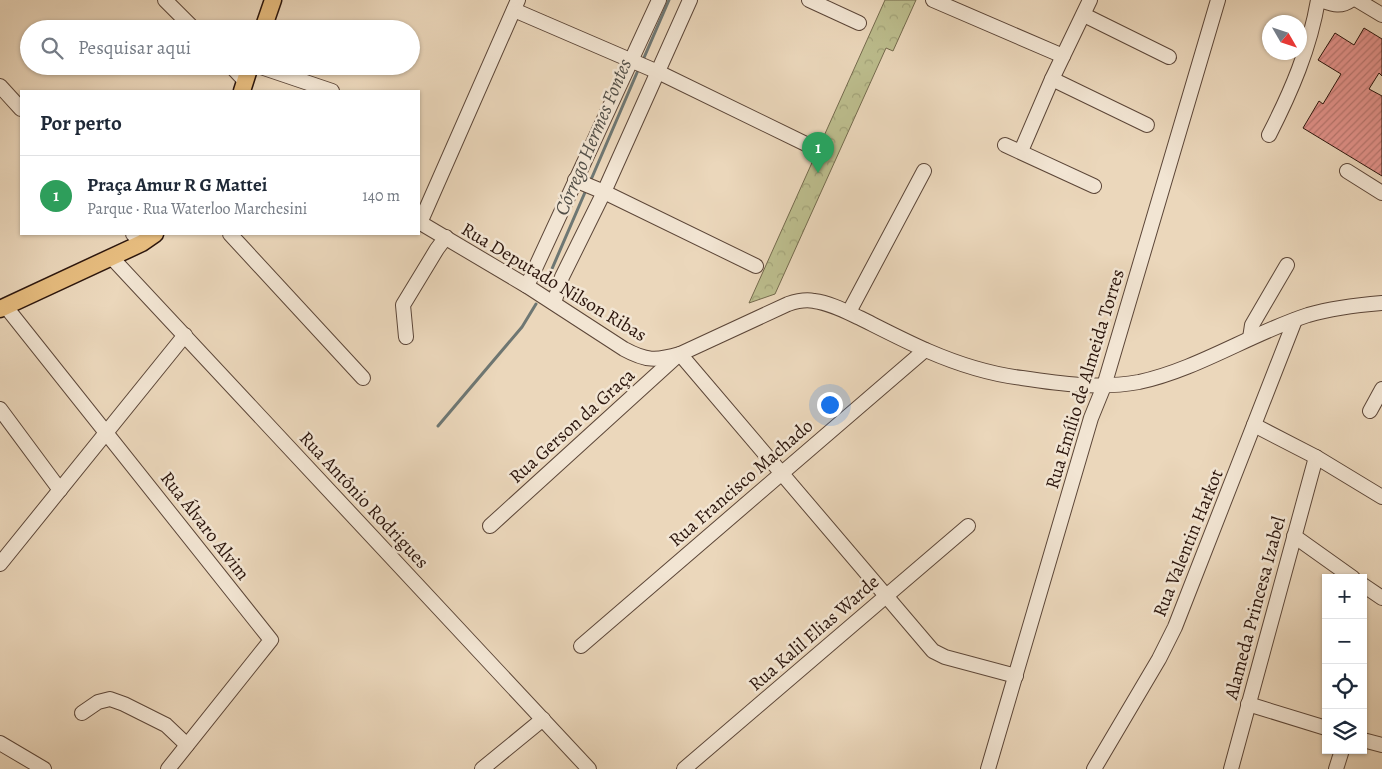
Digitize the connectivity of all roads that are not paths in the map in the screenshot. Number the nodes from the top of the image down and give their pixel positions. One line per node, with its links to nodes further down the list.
1 (165, 0): 15 (street)
2 (273, 0): 16 (main road)
3 (658, 0): 20 (street)
4 (690, 0): 21 (street)
5 (809, 0): 17 (street)
6 (932, 0): 18 (street)
7 (1090, 0): 13 (street)
8 (1218, 0): 58 (street, Rua Emílio de Almeida Torres)
9 (1319, 0): 10 (street); 28 (street)
10 (1351, 0)
11 (1366, 2): 14 (street)
12 (516, 5): 20 (street); 38 (street)
13 (1084, 15): 18 (street); 19 (street)
14 (1382, 15)
15 (185, 20)
16 (266, 20)
17 (859, 23)
18 (1063, 56): 23 (street)
19 (1169, 57)
20 (632, 61): 21 (street); 34 (street)
21 (658, 72): 30 (street); 36 (street)
22 (285, 75): 25 (street)
23 (1052, 79): 27 (street); 31 (street)
24 (0, 86): 26 (street)
25 (329, 90)
26 (20, 108)
27 (1147, 125)
28 (1269, 135)
29 (1005, 145): 31 (street)
30 (810, 146)
31 (1021, 151): 35 (street)
32 (1346, 170): 37 (street)
33 (924, 171): 50 (street)
34 (576, 180): 36 (street); 46 (street)
35 (1094, 186)
36 (604, 192): 45 (street); 47 (street)
37 (1382, 193)
38 (420, 220)
39 (420, 223): 42 (street, Rua Deputado Nilson Ribas)
40 (231, 235): 57 (street)
41 (144, 237): 43 (main road)
42 (446, 238): 46 (street, Rua Deputado Nilson Ribas); 53 (street)
43 (112, 258): 49 (main road); 52 (street, Rua Antônio Rodrigues)
44 (1287, 265): 54 (street)
45 (756, 266)
46 (527, 286): 47 (street, Rua Deputado Nilson Ribas)
47 (554, 303): 56 (street, Rua Deputado Nilson Ribas)
48 (1382, 303): 51 (street, Rua Deputado Nilson Ribas)
49 (3, 308): 63 (street, Rua Álvaro Alvim)
50 (849, 312): 55 (street, Rua Deputado Nilson Ribas); 56 (street, Rua Deputado Nilson Ribas)
51 (1295, 320): 54 (street, Rua Deputado Nilson Ribas); 62 (street, Rua Valentin Harkot)
52 (185, 335): 63 (street); 80 (street, Rua Antônio Rodrigues)
53 (406, 337)
54 (1250, 338): 58 (street, Rua Deputado Nilson Ribas)
55 (925, 350): 58 (street, Rua Deputado Nilson Ribas); 65 (street, Rua Francisco Machado)
56 (680, 354): 65 (street); 68 (street, Rua Gerson da Graça)
57 (363, 378)
58 (1104, 386): 77 (street, Rua Emílio de Almeida Torres)
59 (1382, 389): 61 (street)
60 (0, 409): 66 (street)
61 (1370, 411)
62 (1254, 425): 64 (street); 93 (street, Rua Valentin Harkot)
63 (106, 432): 66 (street); 84 (street, Rua Álvaro Alvim)
64 (1316, 457): 67 (street); 70 (street, Alameda Princesa Izabel)
65 (781, 473): 74 (street); 76 (street, Rua Francisco Machado)
66 (60, 490): 71 (street)
67 (1382, 497)
68 (490, 526)
69 (968, 526): 74 (street, Rua Kalil Elias Warde)
70 (1294, 536): 72 (street); 78 (street, Alameda Princesa Izabel)
71 (0, 564)
72 (1347, 574)
73 (1367, 588): 75 (street)
74 (886, 596): 77 (street); 91 (street, Rua Kalil Elias Warde)
75 (1382, 598)
76 (581, 646)
77 (1016, 676): 92 (street, Rua Emílio de Almeida Torres)
78 (1248, 704): 81 (street); 94 (street, Alameda Princesa Izabel)
79 (82, 713): 84 (street)
80 (543, 719): 89 (street); 90 (street, Rua Antônio Rodrigues)
81 (1322, 727)
82 (1367, 741): 85 (street)
83 (0, 743): 87 (street)
84 (187, 745): 88 (street, Rua Álvaro Alvim)
85 (1382, 745)
86 (1341, 754): 95 (street)
87 (44, 769)
88 (168, 769)
89 (482, 769)
90 (589, 769)
91 (684, 769)
92 (988, 769)
93 (1094, 769)
94 (1231, 769)
95 (1336, 769)

